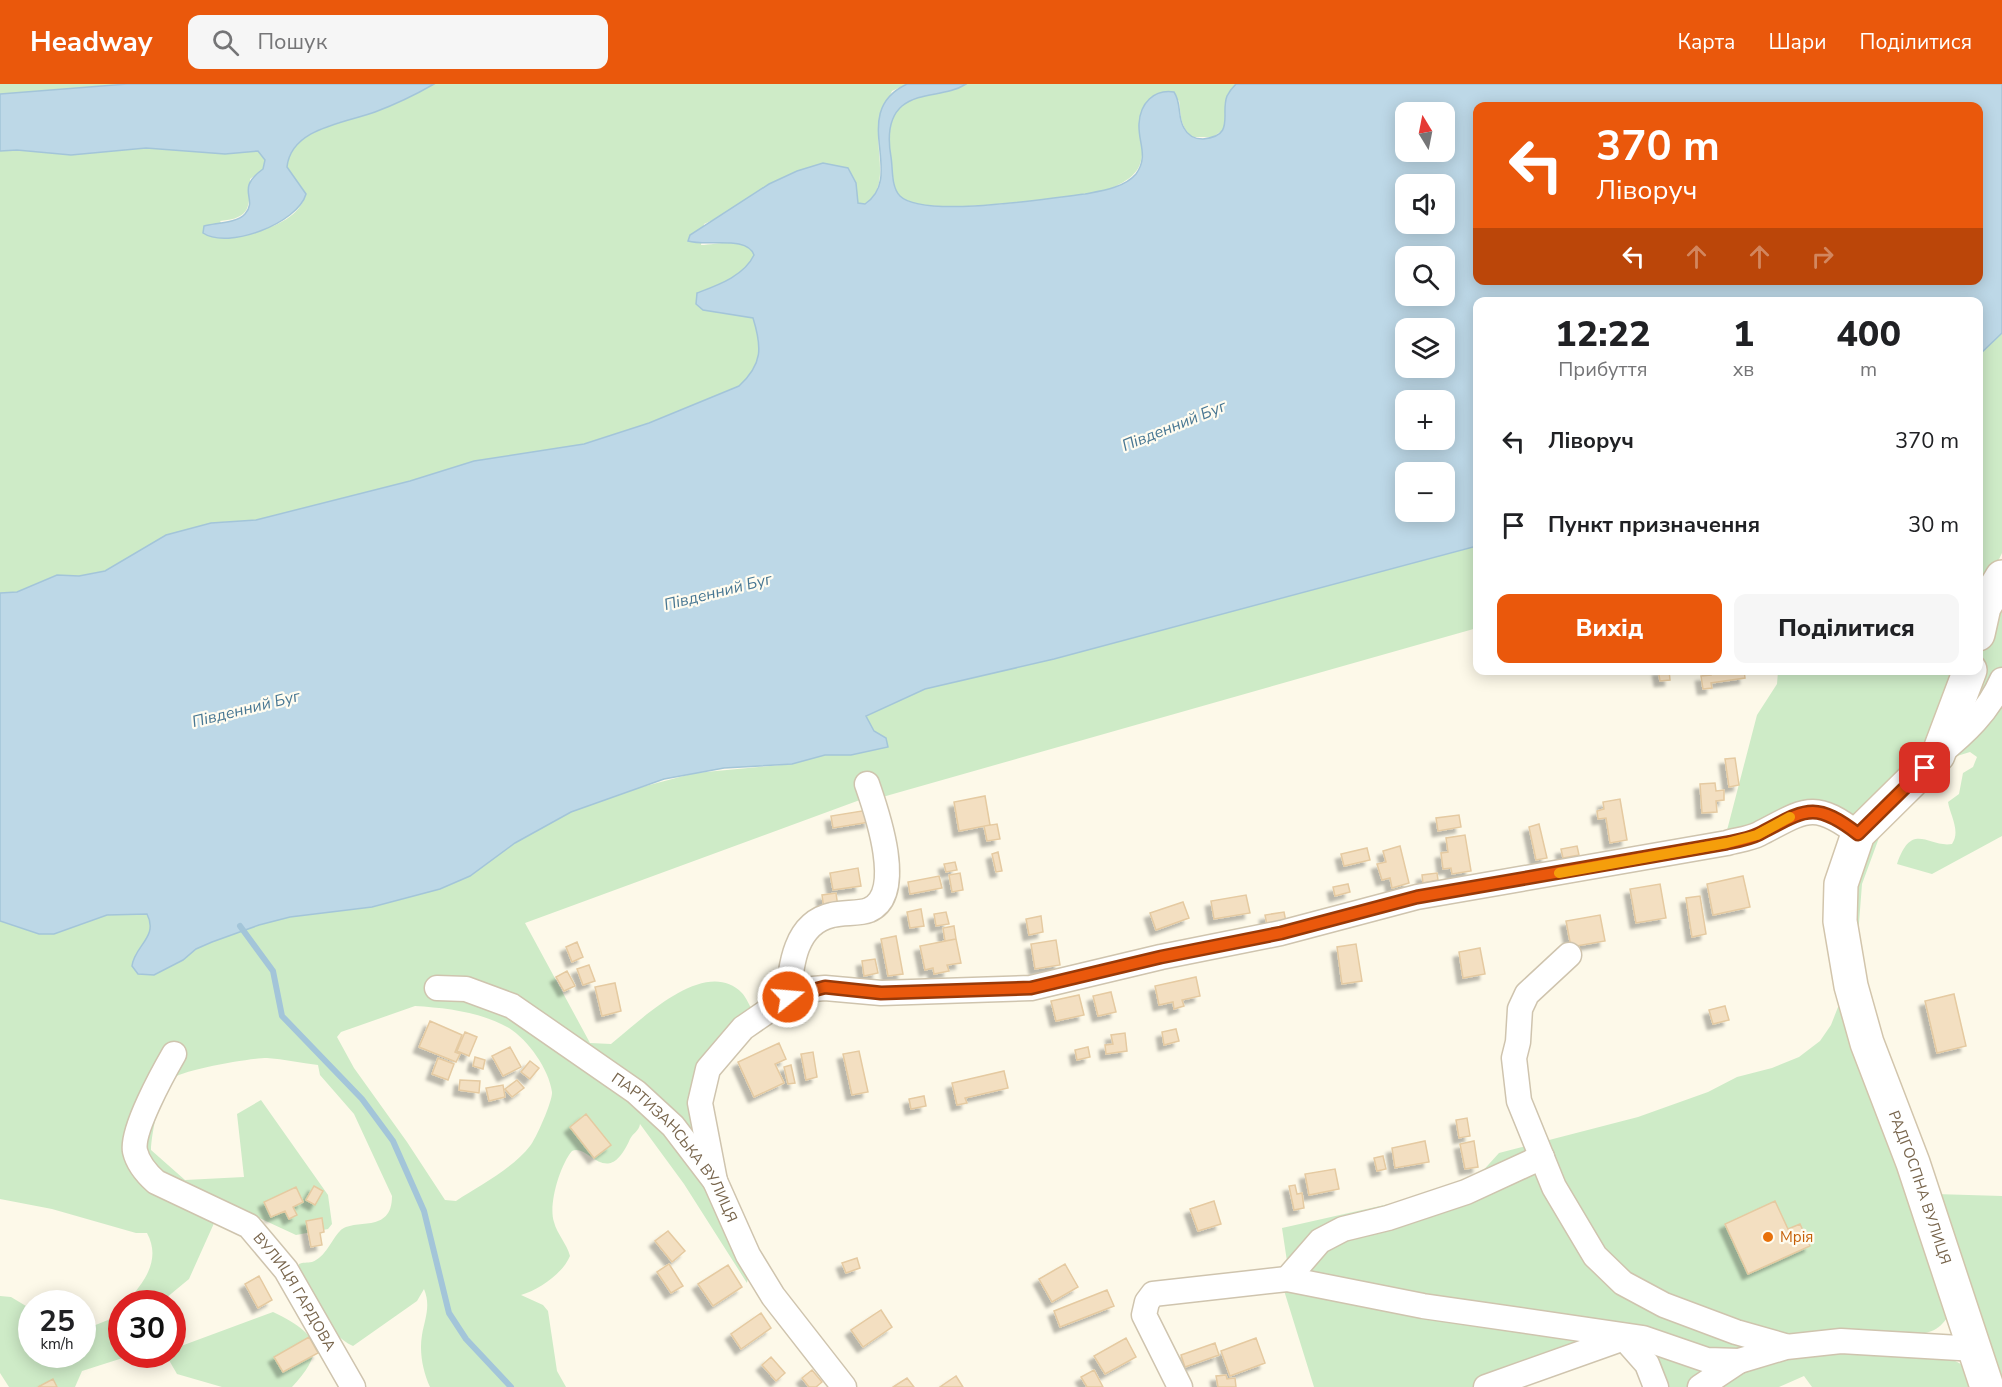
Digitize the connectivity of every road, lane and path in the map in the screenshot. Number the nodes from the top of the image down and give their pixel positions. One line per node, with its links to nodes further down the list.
1 (2002, 577): 2 (street)
2 (1983, 612)
3 (1968, 675): 5 (street)
4 (2002, 680): 5 (street)
5 (1938, 755): 7 (street)
6 (867, 784): 10 (street)
7 (1858, 834): 10 (street); 17 (street, РАДГОСПНА ВУЛИЦЯ)
8 (1569, 955): 12 (street)
9 (437, 988): 13 (street, ПАРТИЗАНСЬКА ВУЛИЦЯ)
10 (788, 997): 13 (street)
11 (174, 1054): 19 (street, ВУЛИЦЯ ГАРДОВА)
12 (1542, 1157): 14 (street); 16 (street)
13 (715, 1181): 20 (street, ПАРТИЗАНСЬКА ВУЛИЦЯ)
14 (1287, 1279): 15 (street); 21 (street)
15 (1624, 1338): 18 (street); 22 (street); 23 (street)
16 (1786, 1347): 17 (street); 18 (street)
17 (1976, 1349): 25 (street, РАДГОСПНА ВУЛИЦЯ)
18 (1738, 1361): 24 (street)
19 (353, 1387)
20 (844, 1387)
21 (1180, 1387)
22 (1486, 1387)
23 (1656, 1387)
24 (1700, 1387)
25 (1987, 1387)

